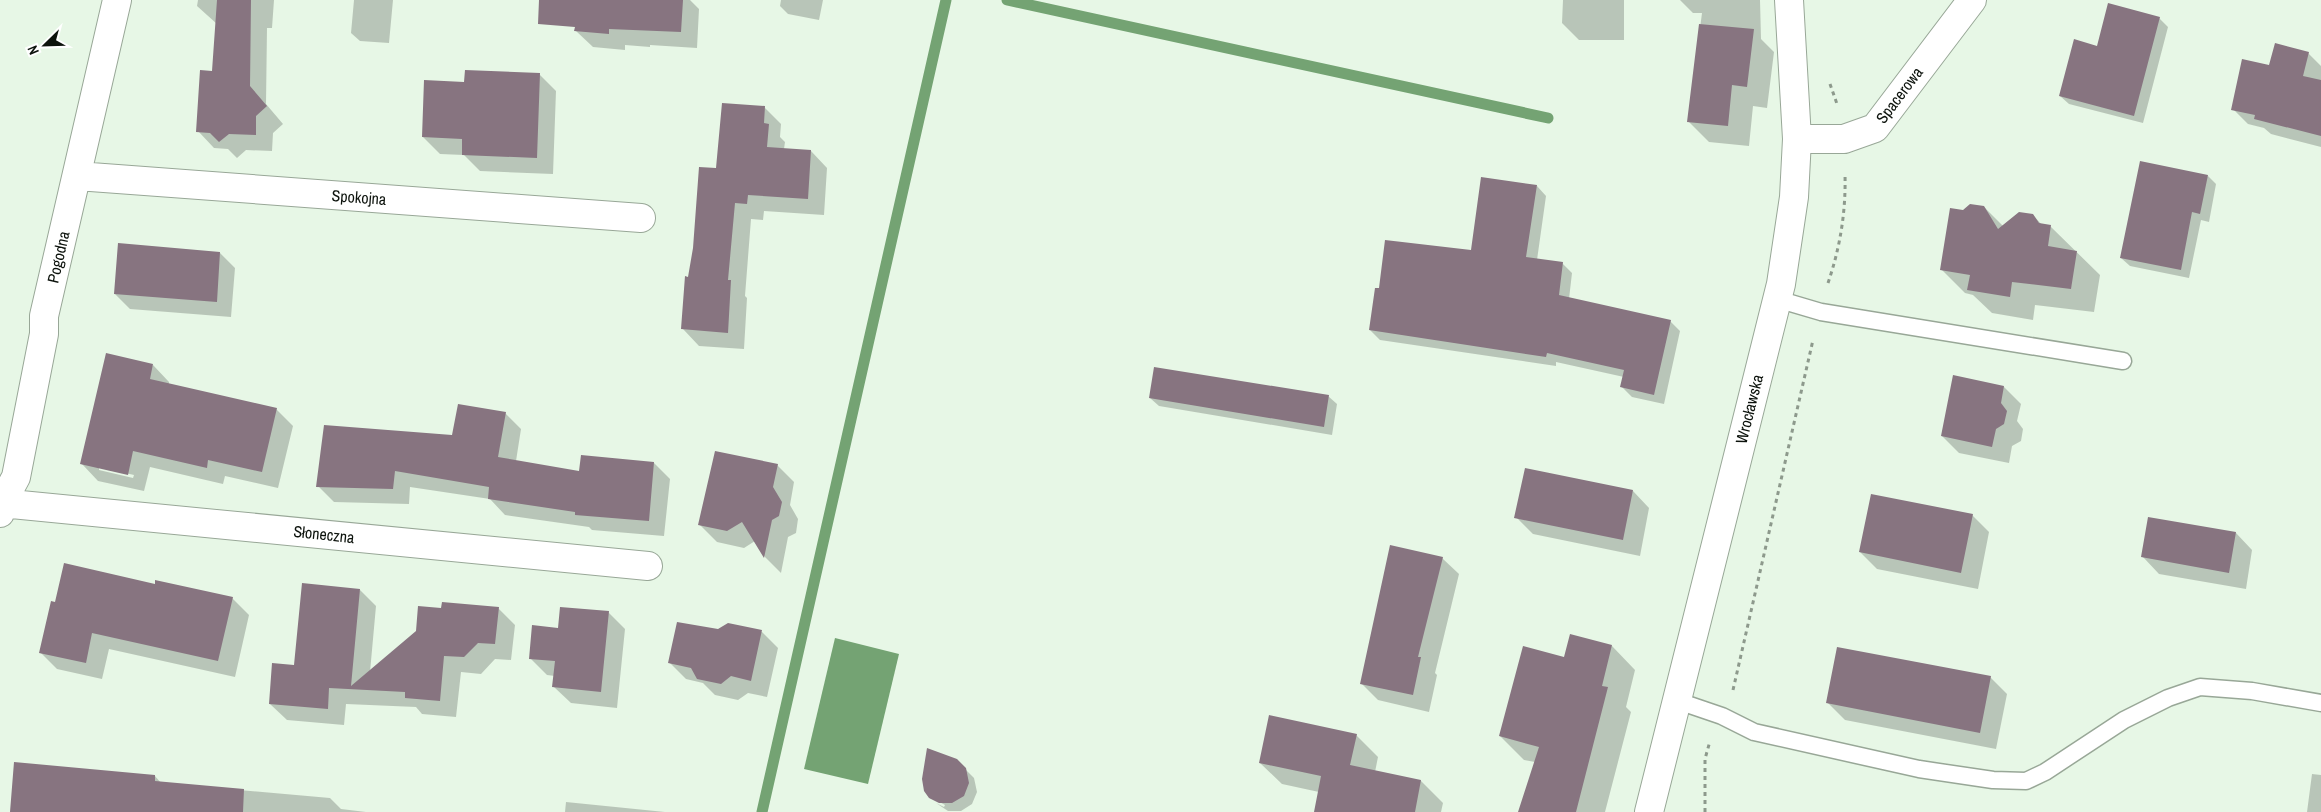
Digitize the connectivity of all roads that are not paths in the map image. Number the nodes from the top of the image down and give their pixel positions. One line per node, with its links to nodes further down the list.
1 (117, 0): 5 (street, Pogodna)
2 (1789, 0): 4 (street, Wrocławska)
3 (1972, 0): 4 (street, Spacerowa)
4 (1797, 139): 7 (street, Wrocławska)
5 (77, 176): 6 (street, Spokojna); 9 (street, Pogodna)
6 (641, 218)
7 (1777, 299): 8 (lane); 11 (street, Wrocławska)
8 (2123, 361)
9 (1, 506): 10 (street, Słoneczna)
10 (648, 566)
11 (1678, 701): 12 (lane); 13 (street, Wrocławska)
12 (2321, 703)
13 (1649, 812)

